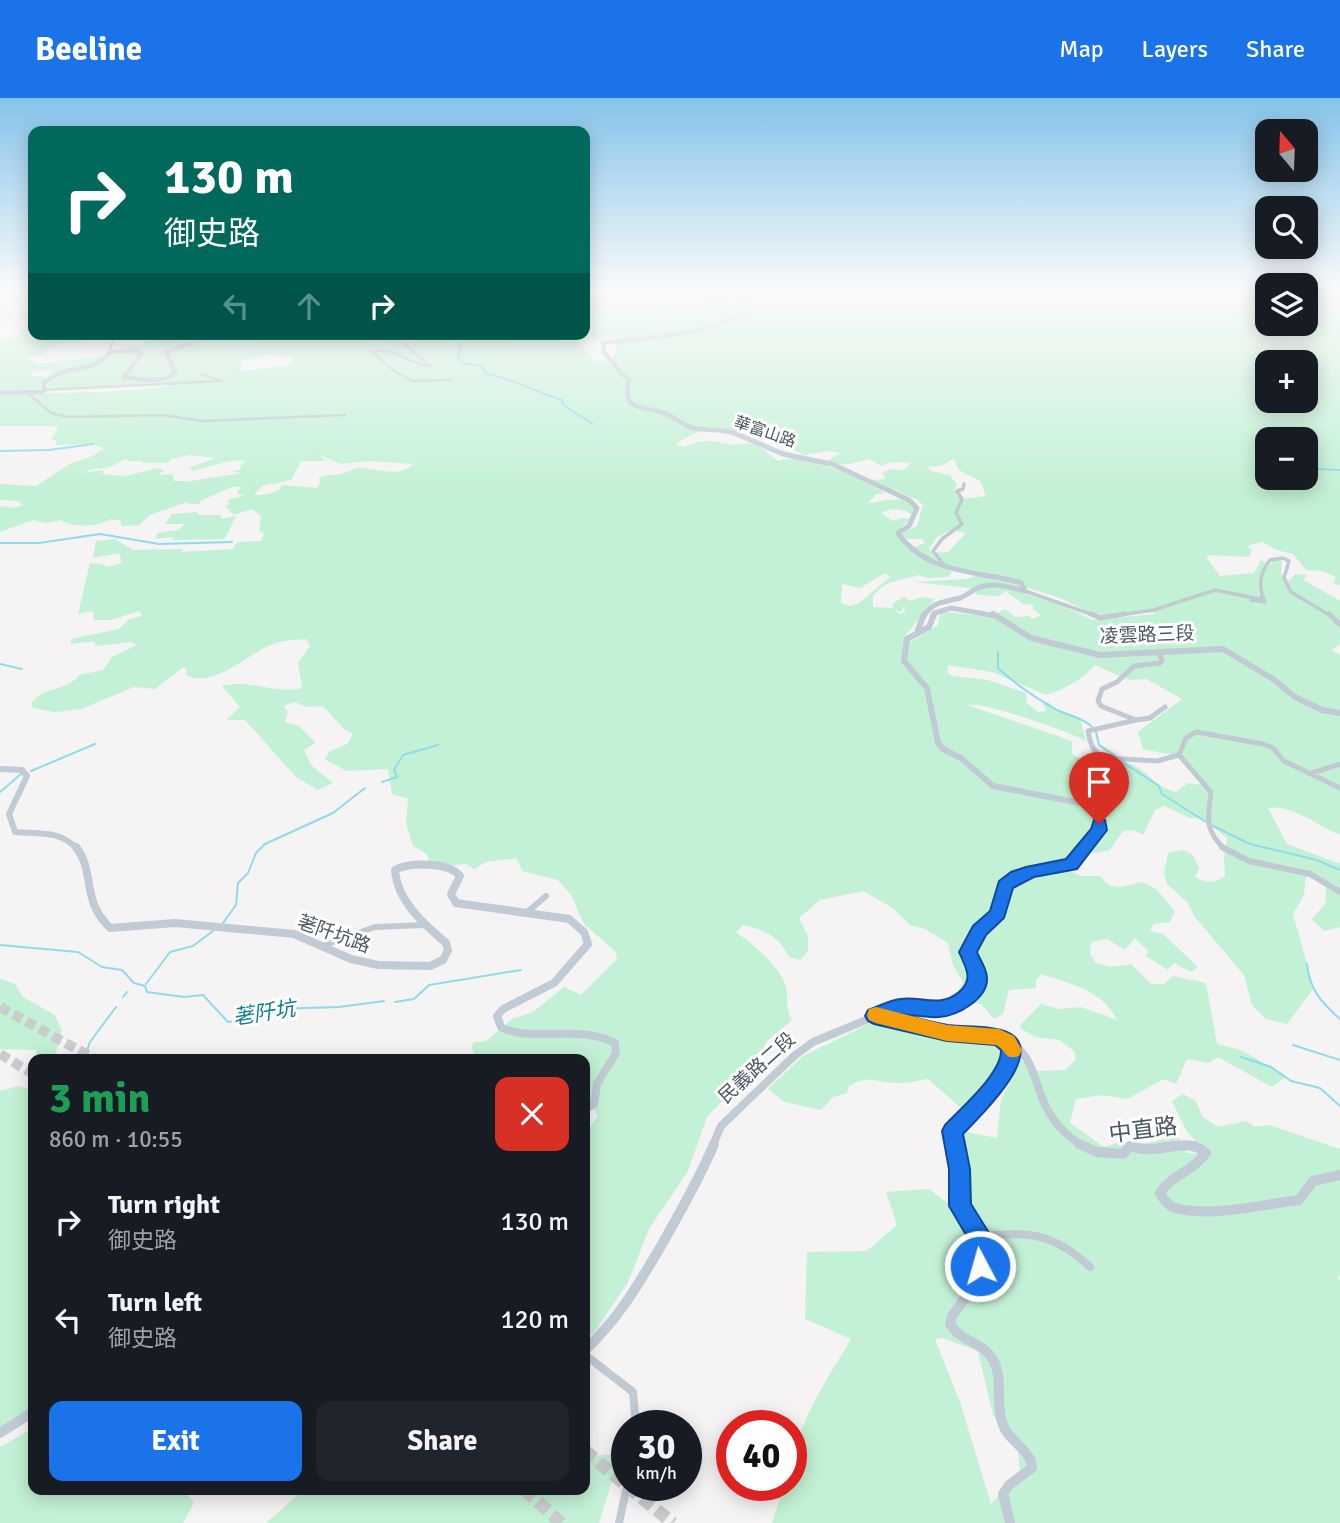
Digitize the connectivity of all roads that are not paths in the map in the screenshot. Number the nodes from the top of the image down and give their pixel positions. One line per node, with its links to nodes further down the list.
1 (106, 356): 10 (street)
2 (137, 356): 3 (street)
3 (168, 356)
4 (378, 356): 9 (street)
5 (404, 356): 6 (street)
6 (419, 356)
7 (608, 356): 15 (street, 華富山路)
8 (201, 374): 10 (street)
9 (451, 380)
10 (45, 390): 12 (street)
11 (0, 393): 12 (street)
12 (29, 394): 13 (street)
13 (345, 415)
14 (964, 484): 15 (street)
15 (945, 566): 16 (street, 華富山路)
16 (1025, 591): 17 (street, 凌雲路三段); 18 (street, 凌雲路三段)
17 (1340, 625)
18 (918, 631): 19 (street, 凌雲路三段); 33 (street, 民義路二段)
19 (1159, 652): 21 (street, 凌雲路三段); 22 (street)
20 (1165, 707): 22 (street)
21 (1340, 713)
22 (1136, 720): 23 (street)
23 (1179, 755): 26 (street); 28 (street)
24 (1340, 764): 26 (street)
25 (0, 769): 32 (street, 荖阡坑路)
26 (1312, 773): 27 (street)
27 (1340, 788)
28 (1340, 892)
29 (546, 896): 30 (street)
30 (525, 914): 31 (street, 荖阡坑路); 35 (street, 荖阡坑路)
31 (425, 925): 32 (street); 32 (street, 荖阡坑路)
32 (322, 946)
33 (874, 1016): 34 (street); 39 (street, 民義路二段)
34 (1007, 1041): 36 (street, 中直路); 37 (street)
35 (590, 1106)
36 (1340, 1175)
37 (980, 1236): 38 (street); 46 (street)
38 (1090, 1267)
39 (590, 1346)
40 (590, 1357): 41 (street)
41 (635, 1410)
42 (28, 1415): 43 (street)
43 (0, 1433)
44 (624, 1501): 45 (street)
45 (619, 1523)
46 (1010, 1523)

